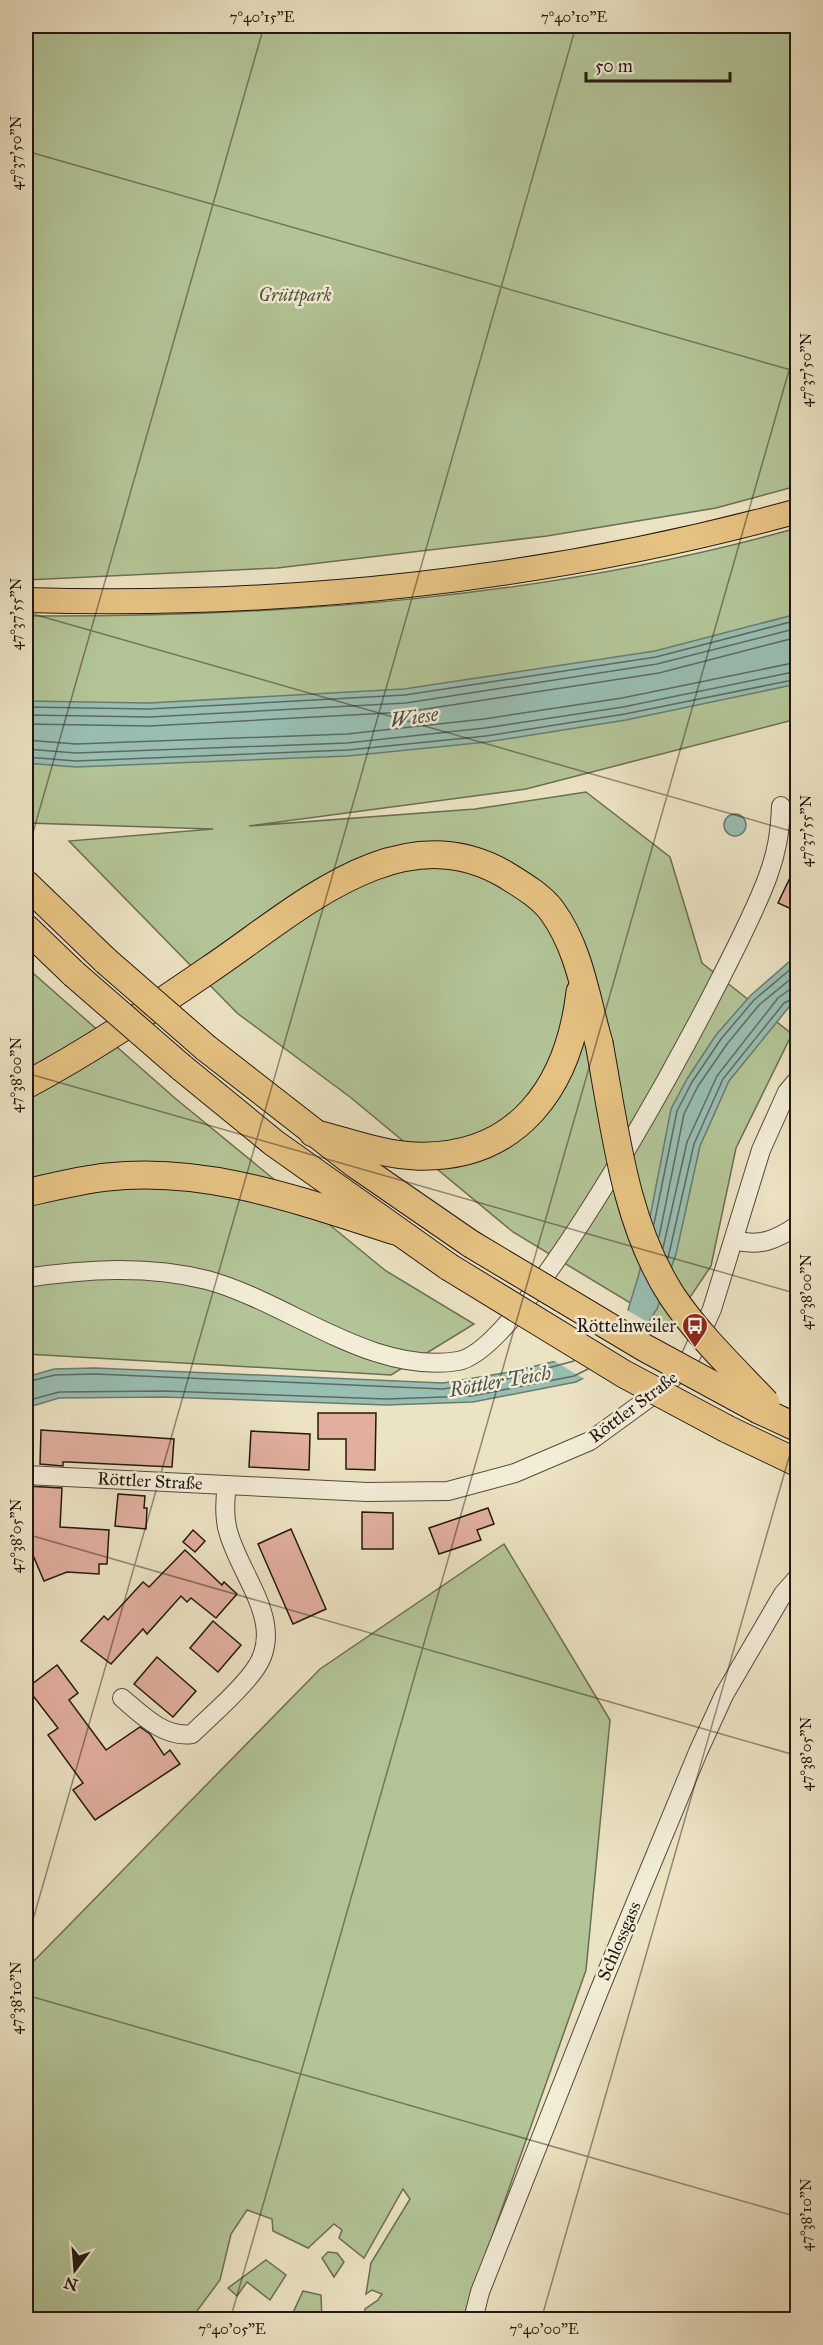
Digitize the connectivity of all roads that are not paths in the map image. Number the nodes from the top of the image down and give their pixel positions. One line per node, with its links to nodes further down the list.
1 (798, 512): 2 (main road)
2 (26, 600)
3 (781, 806): 14 (street)
4 (26, 884): 9 (highway, bridge)
5 (26, 928): 12 (highway, bridge)
6 (581, 982): 8 (highway); 9 (highway); 15 (highway, bridge)
7 (798, 1079): 13 (street, Röttler Straße)
8 (26, 1085)
9 (313, 1133): 15 (highway, bridge)
10 (26, 1193): 12 (highway)
11 (798, 1225): 13 (street)
12 (394, 1231): 16 (highway, bridge)
13 (734, 1240): 18 (street, Röttler Straße)
14 (26, 1278)
15 (776, 1415)
16 (798, 1462)
17 (26, 1475): 18 (street, Röttler Straße)
18 (227, 1485): 20 (street)
19 (798, 1577): 21 (street, Schlossgass)
20 (122, 1698)
21 (473, 2319)

